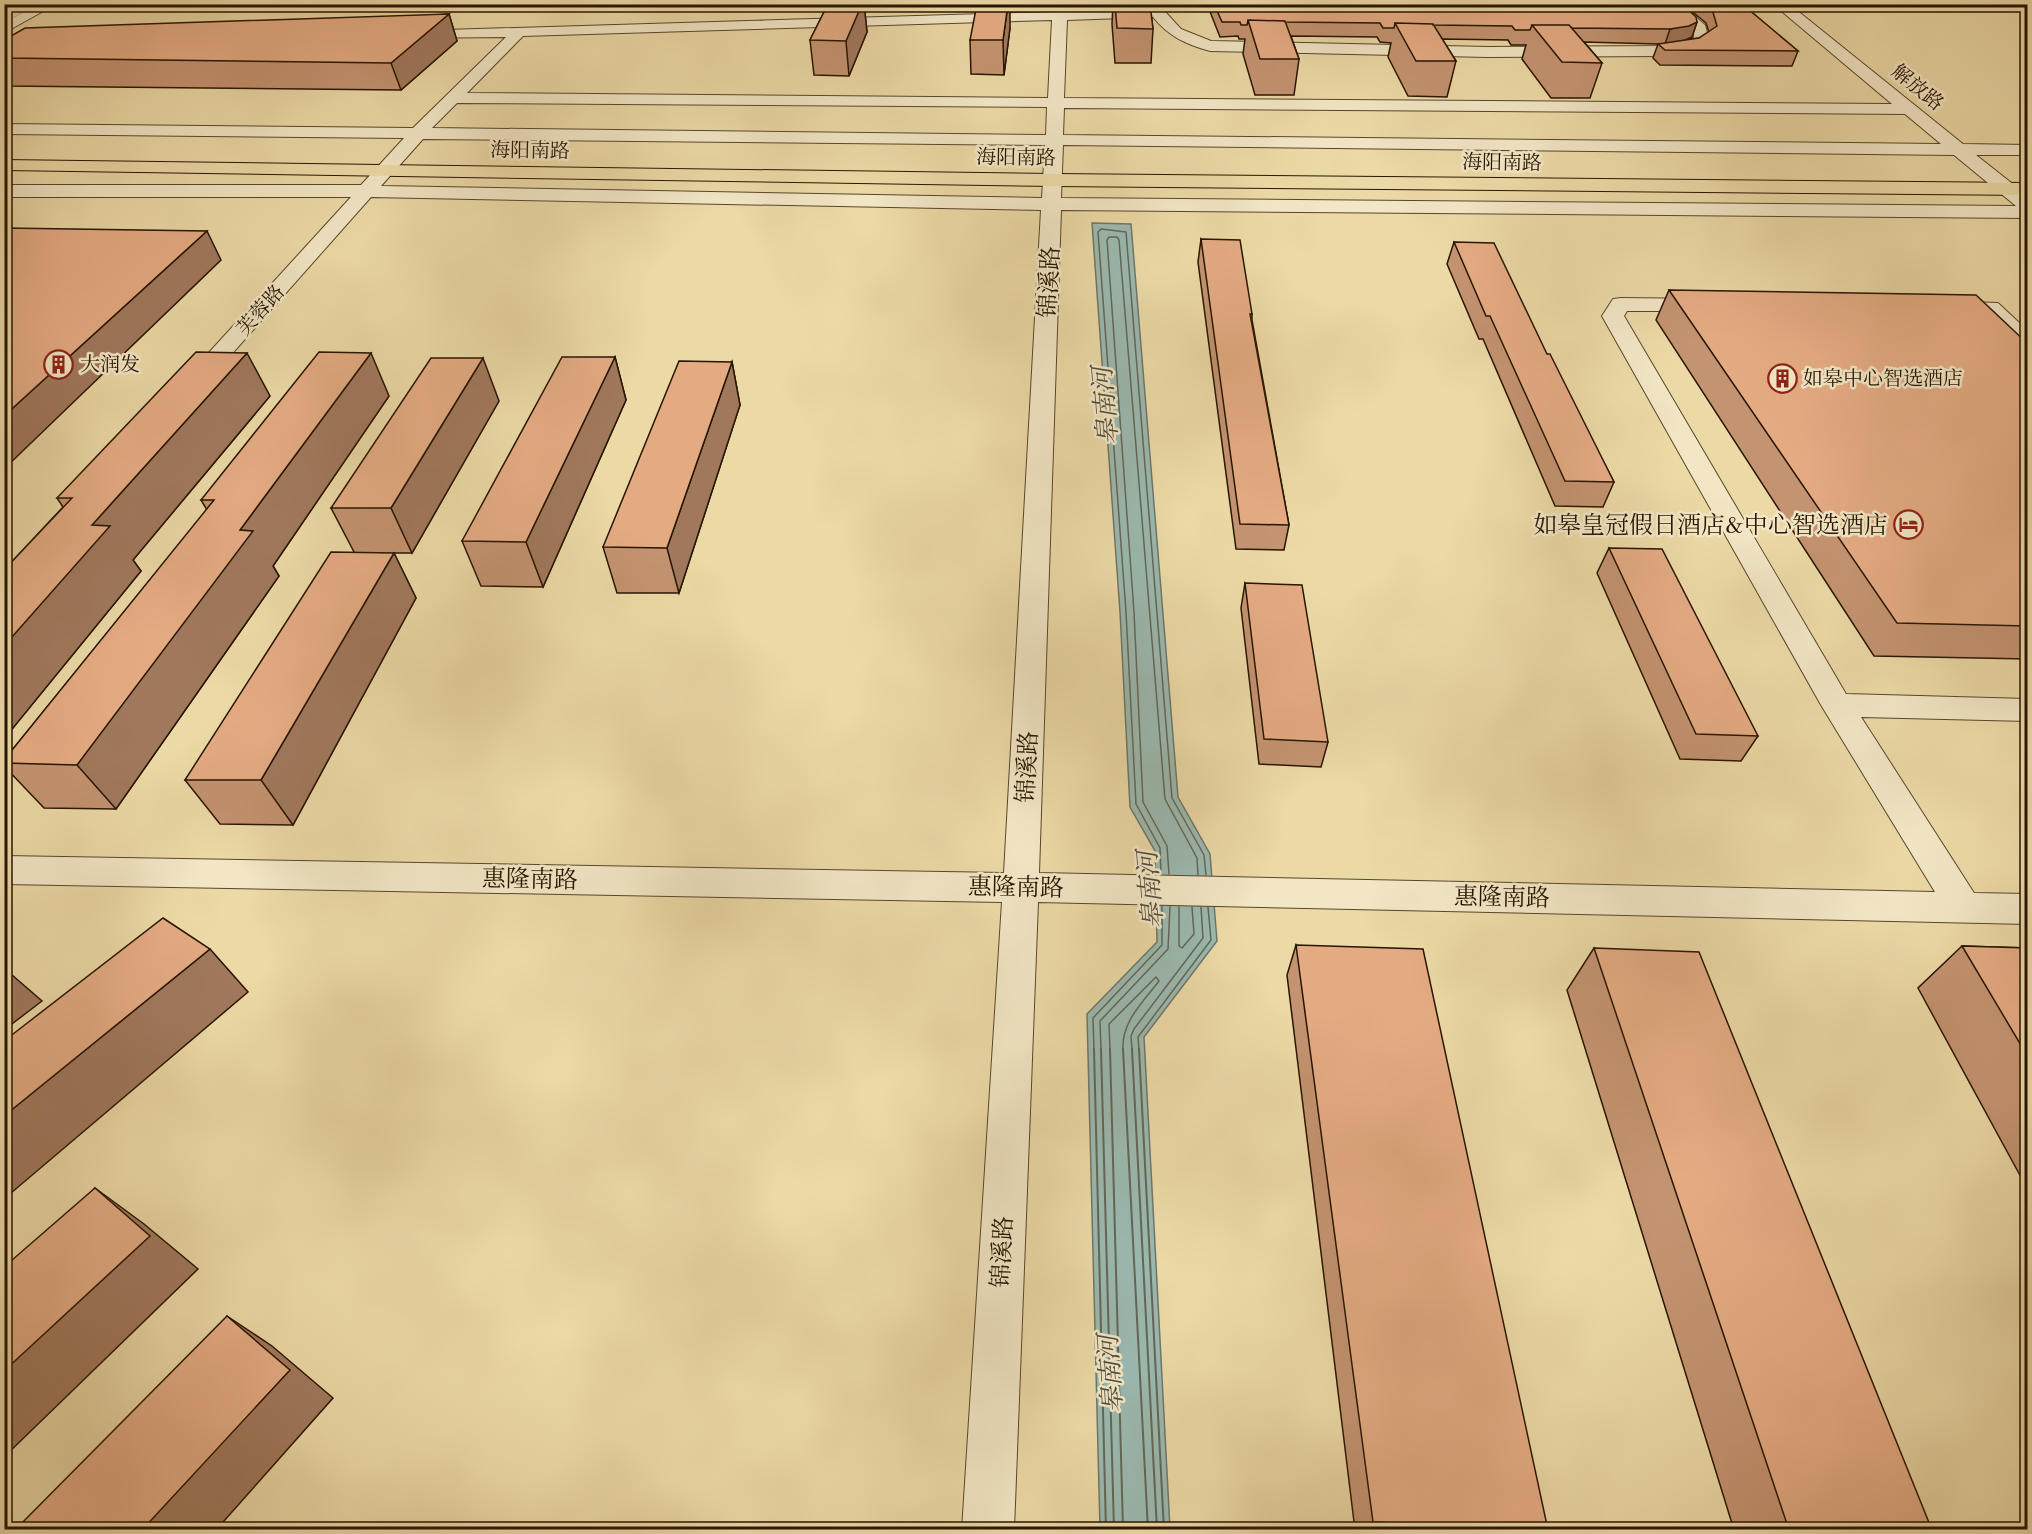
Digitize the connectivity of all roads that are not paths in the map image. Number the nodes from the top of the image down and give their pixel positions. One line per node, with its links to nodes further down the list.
1 (14, 4): 7 (main road)
2 (31, 4): 10 (main road)
3 (49, 4): 11 (street)
4 (1671, 4): 8 (street)
5 (1780, 4): 14 (street, 解放路)
6 (1800, 4): 14 (street, 解放路)
7 (4, 9)
8 (1154, 9): 9 (street)
9 (1060, 10): 12 (street); 16 (street, 锦溪路)
10 (4, 19)
11 (4, 29)
12 (519, 32): 13 (street); 15 (street, 芙蓉路)
13 (394, 36)
14 (1912, 96): 16 (street); 20 (street, 解放路)
15 (455, 98): 16 (street); 19 (street, 芙蓉路)
16 (1057, 104): 26 (street, 锦溪路)
17 (4, 129): 19 (street)
18 (1970, 135): 21 (street)
19 (423, 142): 25 (street, 芙蓉路); 26 (street)
20 (1958, 149): 21 (street); 26 (street); 28 (street, 解放路)
21 (1989, 150): 22 (street); 29 (street)
22 (2028, 150)
23 (296, 152): 24 (main road, 海阳南路)
24 (8, 158): 25 (main road, 海阳南路)
25 (382, 161): 26 (main road, 海阳南路); 32 (street, 芙蓉路)
26 (1052, 167): 30 (main road, 海阳南路); 32 (street); 34 (street); 42 (street, 锦溪路)
27 (1921, 167): 28 (main road)
28 (1980, 167): 29 (main road); 30 (street, 解放路)
29 (2022, 178): 30 (main road, 海阳南路)
30 (2007, 189): 33 (street, 解放路)
31 (4, 190): 32 (street)
32 (366, 191): 38 (street, 芙蓉路)
33 (2028, 206)
34 (2028, 212)
35 (1728, 305): 39 (street)
36 (1919, 307): 37 (street)
37 (2028, 343)
38 (173, 405)
39 (1837, 705): 40 (street); 43 (street)
40 (2028, 710)
41 (4, 870): 42 (street, 惠隆南路)
42 (1021, 887): 43 (street, 惠隆南路); 45 (street, 锦溪路)
43 (1964, 908): 44 (street, 惠隆南路)
44 (2028, 909)
45 (988, 1530)

